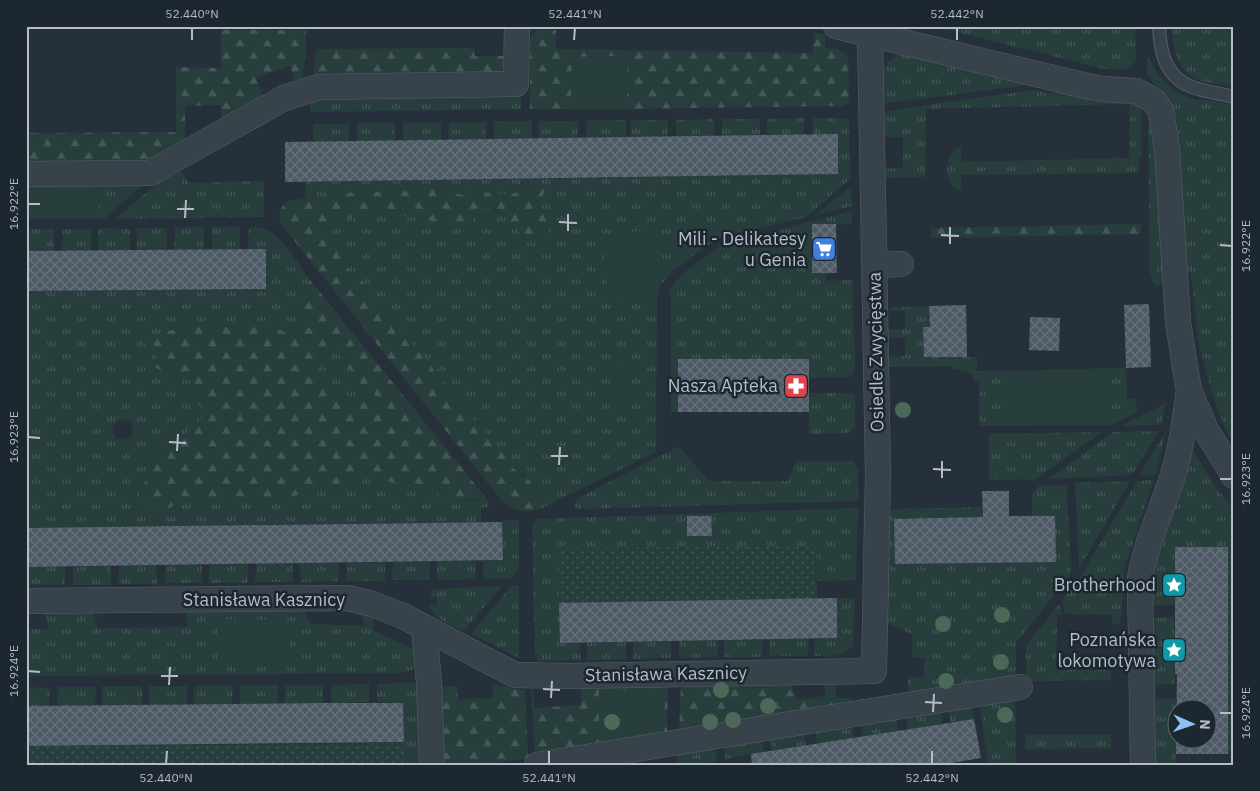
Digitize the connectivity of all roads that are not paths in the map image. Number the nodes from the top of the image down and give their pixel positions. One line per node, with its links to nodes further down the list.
1 (517, 26): 6 (street)
2 (836, 26): 4 (street)
3 (1159, 27): 5 (lane)
4 (870, 34): 8 (street, Osiedle Zwycięstwa); 9 (street)
5 (1234, 97)
6 (26, 174)
7 (901, 264): 8 (street)
8 (874, 265): 13 (street, Osiedle Zwycięstwa)
9 (1190, 390): 10 (street); 17 (street)
10 (1234, 476)
11 (26, 601): 12 (street, Stanisława Kasznicy)
12 (424, 627): 13 (street, Stanisława Kasznicy); 15 (street)
13 (874, 671)
14 (1020, 687): 16 (street)
15 (432, 765)
16 (537, 765)
17 (1143, 765)

